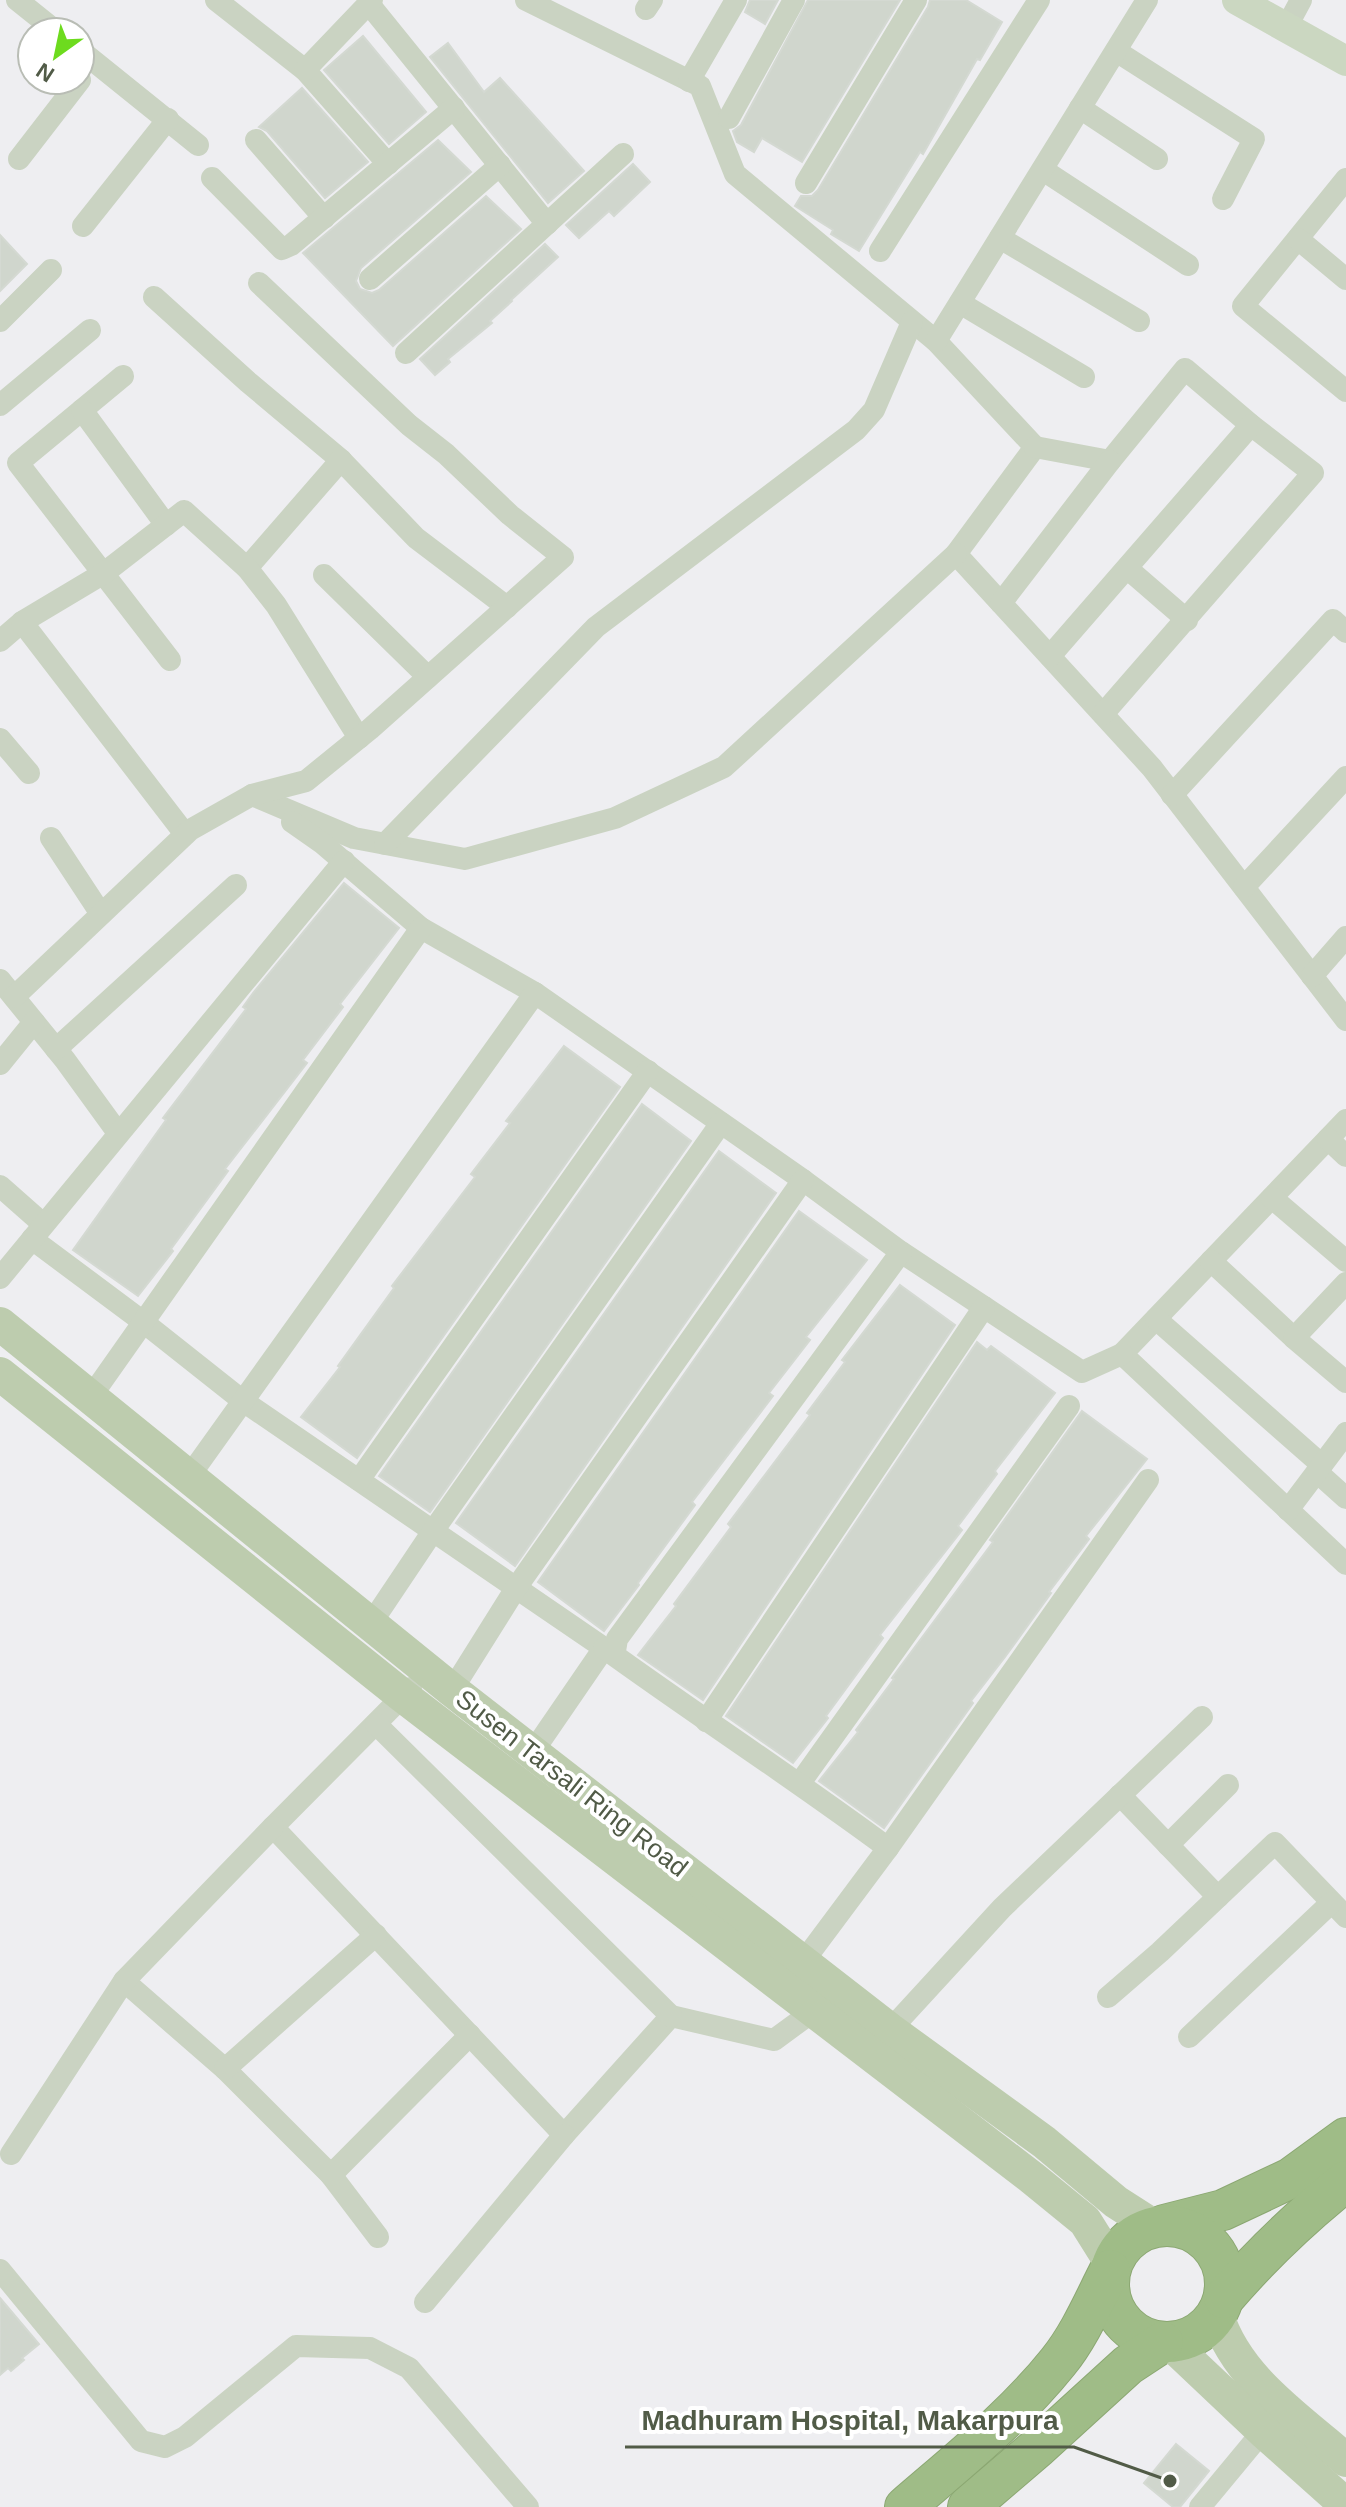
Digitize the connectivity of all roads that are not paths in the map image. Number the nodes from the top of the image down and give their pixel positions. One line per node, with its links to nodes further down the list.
1 (17, 0): 12 (street)
2 (216, 0): 17 (street)
3 (526, 0): 18 (street)
4 (736, 0): 18 (street)
5 (794, 0): 22 (street)
6 (916, 0): 34 (street)
7 (1039, 0): 41 (street)
8 (1147, 0): 14 (street)
9 (1237, 0): 13 (street)
10 (1301, 0): 13 (street)
11 (366, 3): 17 (street); 20 (street)
12 (37, 16)
13 (1286, 28): 15 (street)
14 (1116, 51): 21 (street); 35 (street)
15 (1346, 61)
16 (96, 62): 23 (street)
17 (305, 70): 29 (street)
18 (689, 81): 51 (street)
19 (68, 96): 27 (street)
20 (454, 108): 29 (street); 30 (street)
21 (1080, 108): 28 (street); 31 (street)
22 (729, 118)
23 (168, 119): 25 (street); 38 (street)
24 (256, 140): 36 (street)
25 (198, 145)
26 (623, 154): 37 (street)
27 (19, 159)
28 (1157, 159)
29 (388, 164): 36 (street)
30 (500, 165): 37 (street); 44 (street)
31 (1043, 170): 39 (street); 42 (street)
32 (212, 178): 36 (street)
33 (1346, 179): 40 (street)
34 (806, 183)
35 (1223, 199)
36 (324, 218)
37 (547, 224): 54 (street)
38 (83, 226)
39 (1000, 238): 48 (street); 50 (street)
40 (1298, 239): 45 (street); 57 (street)
41 (880, 251)
42 (1188, 265)
43 (51, 270): 49 (street)
44 (370, 279)
45 (1346, 279)
46 (259, 283): 71 (street)
47 (154, 297): 62 (street)
48 (960, 303): 53 (street); 56 (street)
49 (0, 321)
50 (1139, 321)
51 (912, 322): 53 (street); 88 (street)
52 (90, 330): 58 (street)
53 (936, 341): 61 (street)
54 (406, 353)
55 (123, 376): 59 (street)
56 (1084, 377)
57 (1346, 391)
58 (0, 405)
59 (82, 410): 64 (street); 68 (street)
60 (1251, 425): 63 (street); 67 (street); 72 (street)
61 (1035, 447): 63 (street); 65 (street)
62 (341, 460): 66 (street); 71 (street)
63 (1110, 461): 70 (street)
64 (166, 525): 66 (street); 68 (street)
65 (956, 554): 70 (street); 88 (street)
66 (247, 568): 80 (street)
67 (1128, 569): 72 (street); 76 (street)
68 (104, 573): 73 (street); 77 (street)
69 (324, 575): 78 (street)
70 (1001, 603): 76 (street)
71 (507, 607): 78 (street)
72 (1187, 620): 79 (street)
73 (22, 622): 75 (street); 86 (street)
74 (1346, 632): 85 (street)
75 (0, 641)
76 (1050, 656): 79 (street)
77 (170, 660)
78 (428, 677): 80 (street)
79 (1103, 714): 85 (street)
80 (359, 738): 84 (street)
81 (0, 739): 82 (street)
82 (29, 773)
83 (1346, 777): 91 (street)
84 (252, 795): 86 (street); 88 (street); 89 (street)
85 (1172, 795): 91 (street)
86 (185, 834): 92 (street)
87 (51, 838): 92 (street)
88 (385, 844)
89 (344, 861): 93 (street); 105 (street)
90 (236, 885): 100 (street)
91 (1244, 887): 95 (street)
92 (101, 914): 96 (street)
93 (421, 928): 97 (street); 119 (street)
94 (1346, 937): 95 (street)
95 (1312, 976): 98 (street)
96 (7, 988): 99 (street)
97 (535, 993): 102 (street); 126 (street)
98 (1346, 1020)
99 (34, 1022): 100 (street); 101 (street)
100 (56, 1049): 105 (street)
101 (0, 1064)
102 (648, 1071): 104 (street); 131 (street)
103 (1346, 1120): 106 (street)
104 (721, 1123): 108 (street); 135 (street)
105 (118, 1133): 111 (street)
106 (1328, 1139): 107 (street); 110 (street)
107 (1346, 1156)
108 (803, 1180): 112 (street); 137 (street)
109 (0, 1186): 111 (street)
110 (1272, 1198): 113 (street); 114 (street)
111 (37, 1232): 115 (street); 119 (street)
112 (901, 1252): 117 (street); 139 (street)
113 (1211, 1261): 118 (street); 121 (street)
114 (1346, 1261)
115 (0, 1278)
116 (1346, 1283): 121 (street)
117 (984, 1307): 122 (street); 143 (street)
118 (1156, 1319): 122 (street); 129 (street)
119 (142, 1321): 125 (street); 126 (street)
120 (0, 1324): 125 (main road, Susen Tarsali Ring Road)
121 (1294, 1338): 124 (street)
122 (1122, 1354): 134 (street)
123 (0, 1374): 141 (main road, Susen Tarsali Ring Road)
124 (1346, 1382)
125 (90, 1398): 130 (main road, Susen Tarsali Ring Road)
126 (243, 1401): 130 (street); 131 (street)
127 (1069, 1406): 146 (street)
128 (1346, 1433): 129 (street)
129 (1319, 1468): 133 (street); 134 (street)
130 (188, 1478): 138 (main road, Susen Tarsali Ring Road)
131 (359, 1480): 135 (street)
132 (1148, 1480): 151 (street)
133 (1346, 1498)
134 (1288, 1510): 136 (street)
135 (433, 1531): 137 (street); 138 (street)
136 (1346, 1564)
137 (516, 1588): 139 (street); 140 (street)
138 (370, 1625): 140 (main road, Susen Tarsali Ring Road)
139 (604, 1648): 143 (street); 145 (street)
140 (440, 1680): 141 (street); 145 (main road, Susen Tarsali Ring Road)
141 (403, 1696): 144 (street); 158 (main road, Susen Tarsali Ring Road)
142 (1202, 1717): 148 (street)
143 (706, 1721): 146 (street)
144 (376, 1724): 149 (street); 159 (street)
145 (532, 1753): 155 (main road, Susen Tarsali Ring Road)
146 (800, 1783): 151 (street)
147 (1228, 1785): 150 (street)
148 (1120, 1795): 150 (street); 160 (street)
149 (273, 1827): 154 (street); 156 (street)
150 (1168, 1845): 152 (street)
151 (888, 1848): 155 (street)
152 (1218, 1897): 153 (street); 157 (street)
153 (1338, 1910): 162 (street)
154 (376, 1935): 161 (street); 163 (street)
155 (803, 1962): 160 (main road, Susen Tarsali Ring Road)
156 (124, 1981): 163 (street); 166 (street)
157 (1108, 1997)
158 (815, 2010): 159 (street); 172 (main road, Susen Tarsali Ring Road)
159 (671, 2016): 164 (street)
160 (890, 2030): 170 (main road, Susen Tarsali Ring Road)
161 (470, 2035): 164 (street); 167 (street)
162 (1189, 2037)
163 (225, 2069): 167 (street)
164 (564, 2135): 174 (street)
165 (1346, 2138): 169 (highway)
166 (11, 2154)
167 (331, 2175): 171 (street)
168 (1346, 2181): 169 (highway)
169 (1300, 2194): 170 (highway); 175 (highway)
170 (1159, 2226): 172 (highway); 175 (highway)
171 (378, 2237)
172 (1111, 2267): 176 (highway); 181 (highway)
173 (0, 2270): 180 (street)
174 (425, 2302)
175 (1221, 2307): 176 (highway); 178 (main road)
176 (1167, 2342): 177 (main road); 182 (highway)
177 (1263, 2431): 179 (main road); 183 (street)
178 (1346, 2460)
179 (1346, 2505)
180 (528, 2507)
181 (905, 2507)
182 (968, 2507)
183 (1200, 2507)

